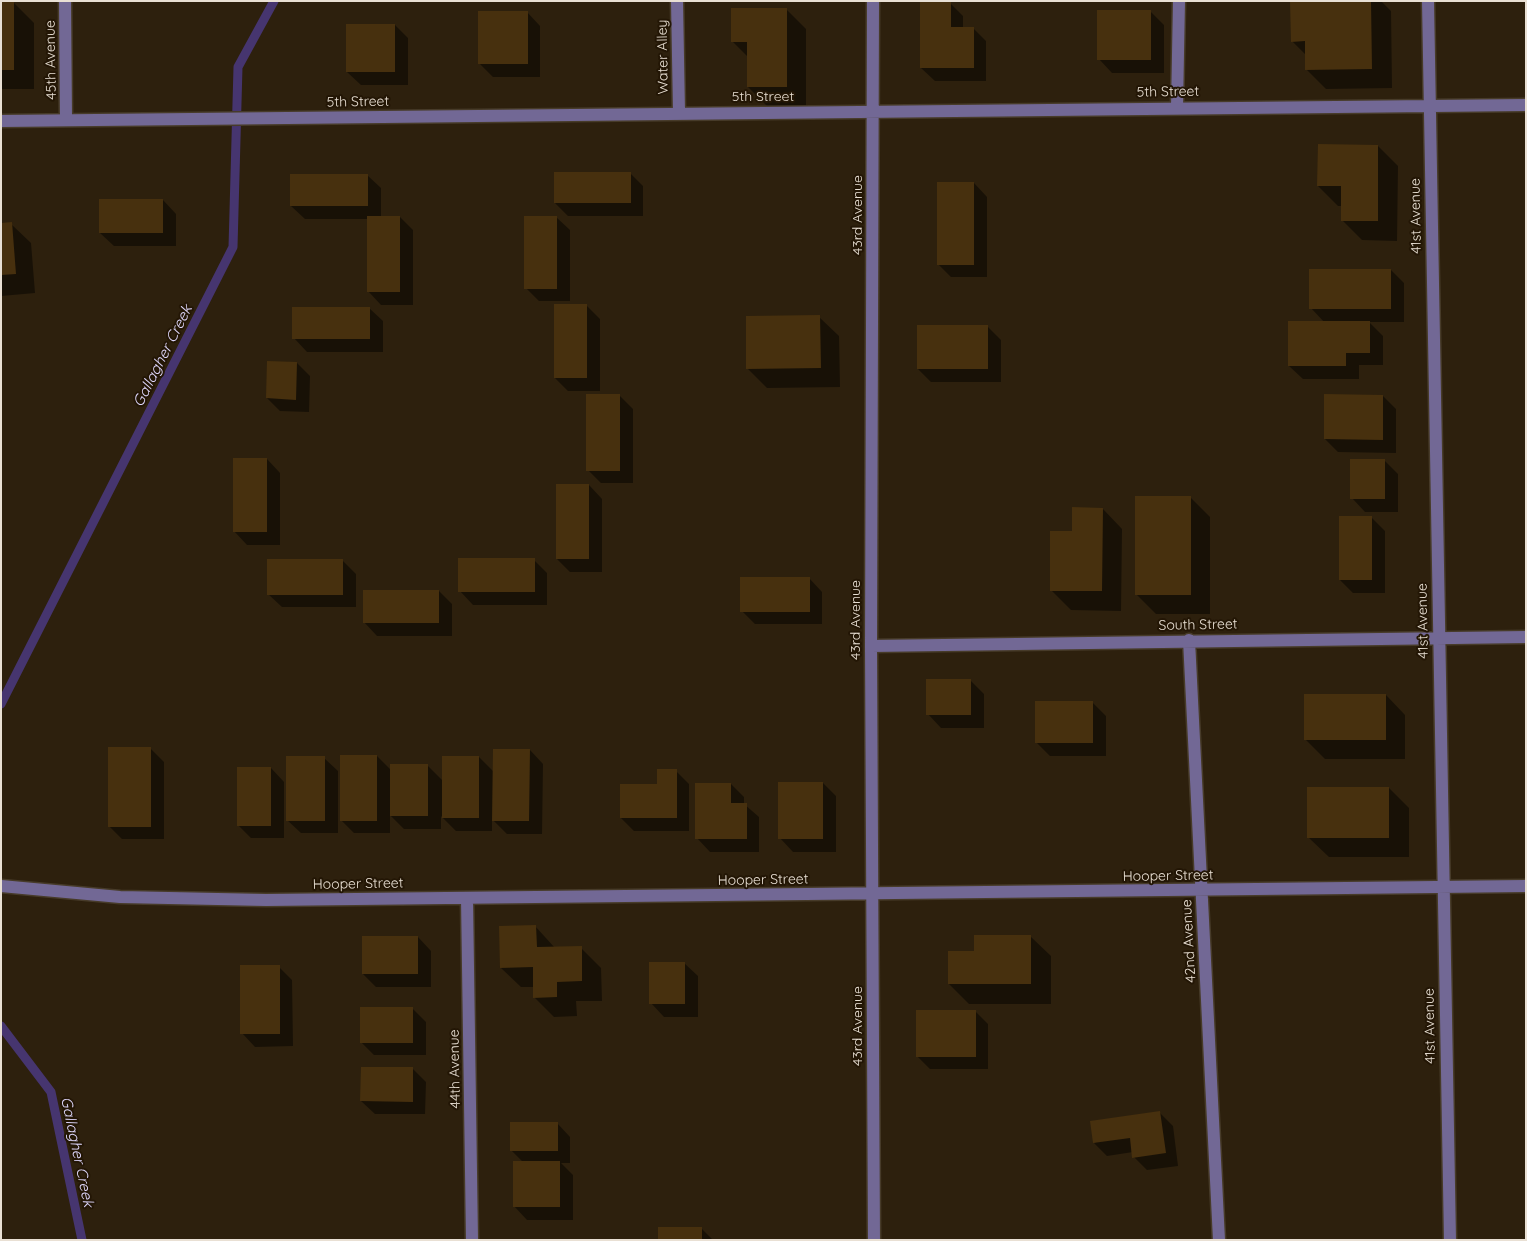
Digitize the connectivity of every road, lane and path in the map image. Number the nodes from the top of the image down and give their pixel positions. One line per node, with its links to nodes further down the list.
1 (65, 1): 11 (street, 45th Avenue)
2 (677, 1): 10 (street, Water Alley)
3 (873, 1): 9 (street, 43rd Avenue)
4 (1179, 1): 8 (street)
5 (1428, 1): 6 (street, 41st Avenue)
6 (1429, 105): 7 (street, 5th Street); 8 (street, 5th Street); 14 (street, 41st Avenue)
7 (1526, 105)
8 (1178, 106): 9 (street, 5th Street)
9 (874, 111): 10 (street, 5th Street); 16 (street, 43rd Avenue)
10 (679, 112): 11 (street, 5th Street)
11 (66, 118): 12 (street, 5th Street)
12 (1, 121)
13 (1526, 637): 14 (street, South Street)
14 (1438, 638): 15 (street, South Street); 18 (street, 41st Avenue)
15 (1189, 640): 16 (street, South Street); 20 (street, 42nd Avenue)
16 (871, 646): 21 (street, 43rd Avenue)
17 (1, 886): 22 (street, Hooper Street)
18 (1442, 886): 19 (street, Hooper Street); 20 (street, Hooper Street); 26 (street, 41st Avenue)
19 (1526, 886)
20 (1201, 891): 21 (street, Hooper Street); 25 (street, 42nd Avenue)
21 (872, 894): 22 (street, Hooper Street); 24 (street, 43rd Avenue)
22 (467, 898): 23 (street, 44th Avenue)
23 (472, 1240)
24 (874, 1240)
25 (1220, 1240)
26 (1450, 1240)

